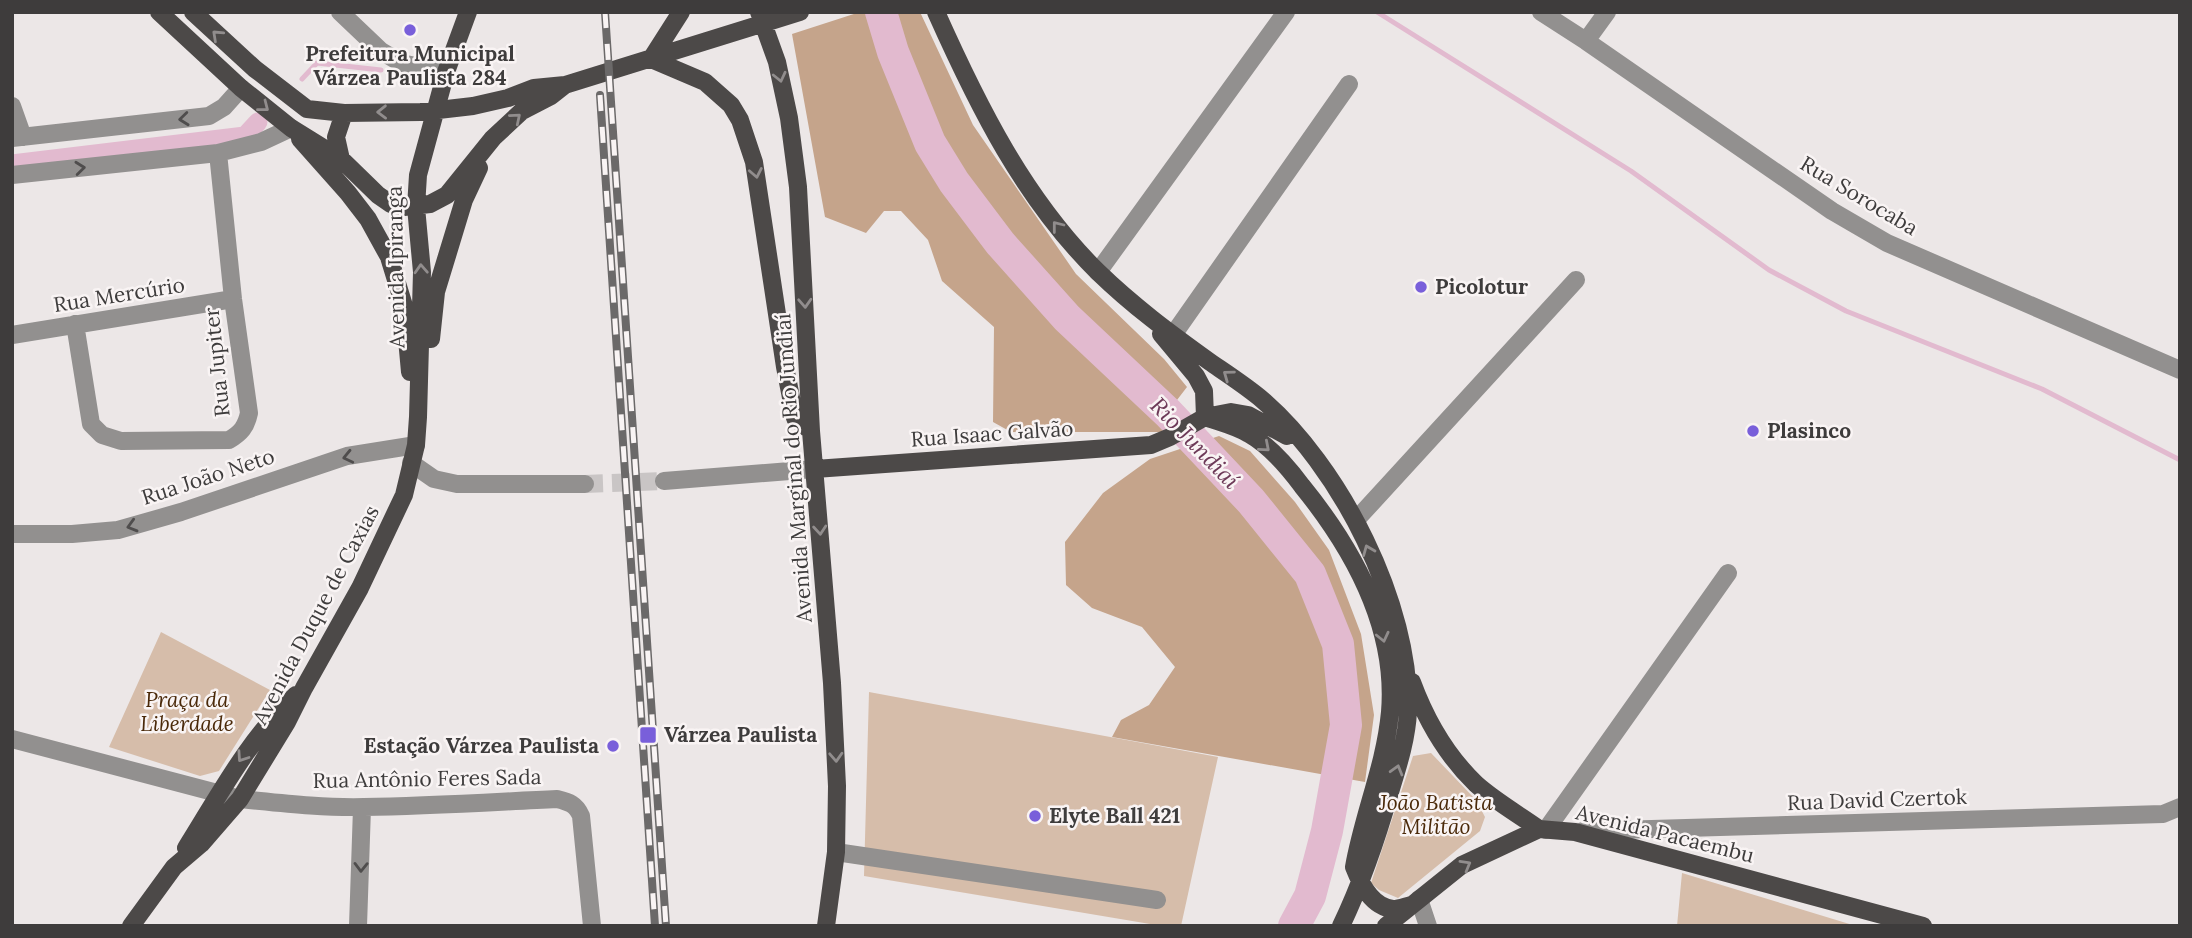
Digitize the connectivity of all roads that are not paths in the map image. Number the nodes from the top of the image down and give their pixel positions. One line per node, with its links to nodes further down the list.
1 (159, 12): 17 (main road)
2 (193, 12): 19 (main road, one-way to 2)
3 (340, 12): 14 (street)
4 (468, 12): 14 (main road, Avenida Ipiranga)
5 (681, 12): 13 (main road)
6 (759, 12): 38 (main road, Avenida Marginal do Rio Jundiaí, one-way to 38)
7 (800, 12): 13 (main road)
8 (936, 12): 28 (main road, one-way to 8)
9 (1286, 12): 28 (street)
10 (1541, 12): 12 (street, Rua Sorocaba)
11 (1607, 12): 12 (street)
12 (1586, 41): 35 (street, Rua Sorocaba)
13 (651, 59): 15 (main road); 38 (main road, one-way to 38)
14 (446, 72): 27 (main road, Avenida Ipiranga)
15 (570, 83): 19 (main road, one-way to 19); 22 (main road, one-way to 15)
16 (1349, 84): 34 (street)
17 (241, 88): 20 (main road, one-way to 20); 21 (street, one-way to 21)
18 (12, 106): 21 (street)
19 (344, 113): 24 (main road)
20 (291, 128): 23 (street); 24 (main road); 26 (main road)
21 (17, 138)
22 (493, 138): 27 (main road); 36 (main road)
23 (218, 153): 25 (street, one-way to 23); 30 (street, Rua Jupiter)
24 (341, 159): 26 (main road); 27 (main road)
25 (12, 176)
26 (348, 193): 36 (main road)
27 (416, 207): 36 (main road, Avenida Ipiranga, one-way to 27)
28 (1098, 272): 31 (main road)
29 (1576, 280): 45 (street)
30 (233, 299): 32 (street, Rua Mercúrio); 32 (street, Rua Jupiter)
31 (1145, 314): 34 (main road); 37 (main road)
32 (75, 324): 33 (street, Rua Mercúrio)
33 (12, 335)
34 (1173, 335): 40 (main road, one-way to 34)
35 (2180, 370)
36 (418, 411): 39 (main road, Avenida Ipiranga)
37 (1200, 420): 40 (main road); 42 (main road, Rua Isaac Galvão); 59 (main road, one-way to 59)
38 (811, 431): 42 (main road, Avenida Marginal do Rio Jundiaí)
39 (415, 445): 41 (main road, Avenida Duque de Caxias); 46 (street, Rua João Neto, one-way to 46)
40 (1311, 452): 45 (main road)
41 (411, 463): 44 (street); 49 (main road, Avenida Duque de Caxias)
42 (815, 469): 43 (street); 57 (main road, Avenida Marginal do Rio Jundiaí, one-way to 57)
43 (664, 481)
44 (585, 485)
45 (1356, 520): 48 (main road, one-way to 45)
46 (12, 534)
47 (1728, 573): 55 (street)
48 (1407, 670): 55 (main road); 59 (main road, one-way to 48)
49 (304, 688): 51 (main road, one-way to 51); 52 (main road, Avenida Duque de Caxias)
50 (12, 739): 51 (street, Rua Antônio Feres Sada)
51 (221, 793): 52 (street, Rua Antônio Feres Sada); 58 (main road)
52 (240, 799): 53 (street, Rua Antônio Feres Sada); 58 (main road, Avenida Duque de Caxias)
53 (362, 807): 63 (street, one-way to 63); 64 (street, Rua Antônio Feres Sada)
54 (2180, 807): 56 (street, Rua David Czertok)
55 (1542, 830): 56 (main road, Avenida Pacaembu); 61 (main road, Avenida Pacaembu, one-way to 55)
56 (1575, 832): 69 (main road, Avenida Pacaembu)
57 (836, 852): 60 (street); 65 (main road, Avenida Marginal do Rio Jundiaí)
58 (174, 867): 62 (main road, Avenida Duque de Caxias)
59 (1360, 884): 61 (main road); 66 (main road)
60 (1157, 900)
61 (1415, 902): 67 (main road, Avenida Pacaembu); 68 (street)
62 (131, 926)
63 (358, 926)
64 (592, 926)
65 (827, 926)
66 (1341, 926)
67 (1386, 926)
68 (1428, 926)
69 (1923, 926)

